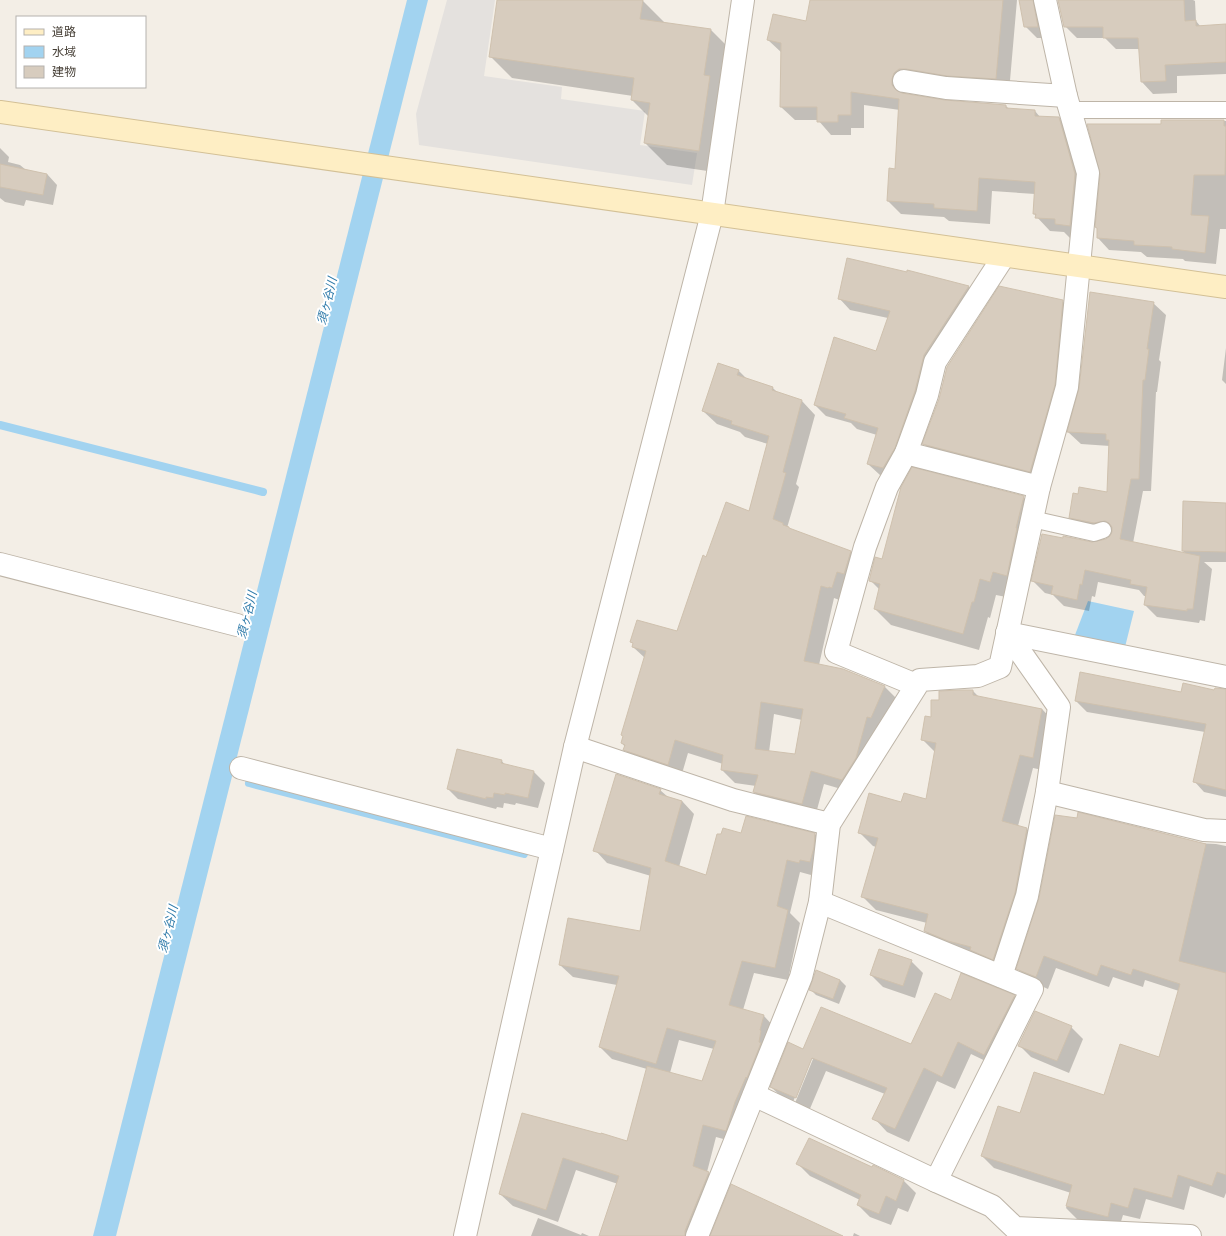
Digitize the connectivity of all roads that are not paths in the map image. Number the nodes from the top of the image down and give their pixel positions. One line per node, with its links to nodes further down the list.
1 (743, 0): 7 (street)
2 (1045, 0): 4 (street)
3 (904, 81): 4 (street)
4 (1068, 103): 5 (lane); 9 (street)
5 (1226, 110)
6 (0, 112): 7 (street)
7 (712, 214): 8 (street); 20 (street)
8 (1004, 256): 9 (street); 11 (street)
9 (1078, 266): 10 (street); 12 (street)
10 (1226, 288)
11 (906, 453): 12 (street); 19 (street)
12 (1039, 487): 13 (street)
13 (1032, 519): 14 (lane); 17 (street)
14 (1103, 530)
15 (0, 564): 16 (street)
16 (237, 625)
17 (1007, 633): 18 (street); 19 (street); 22 (street)
18 (1226, 678)
19 (916, 685): 23 (street)
20 (575, 747): 23 (street); 25 (street)
21 (241, 768): 25 (street)
22 (1047, 792): 24 (street); 27 (street)
23 (829, 824): 26 (street)
24 (1226, 831)
25 (552, 849): 31 (street)
26 (820, 902): 27 (street); 28 (street)
27 (1000, 976): 29 (street)
28 (754, 1095): 29 (street); 32 (street)
29 (936, 1181): 30 (street)
30 (1012, 1232): 33 (street)
31 (465, 1236)
32 (697, 1236)
33 (1190, 1236)

